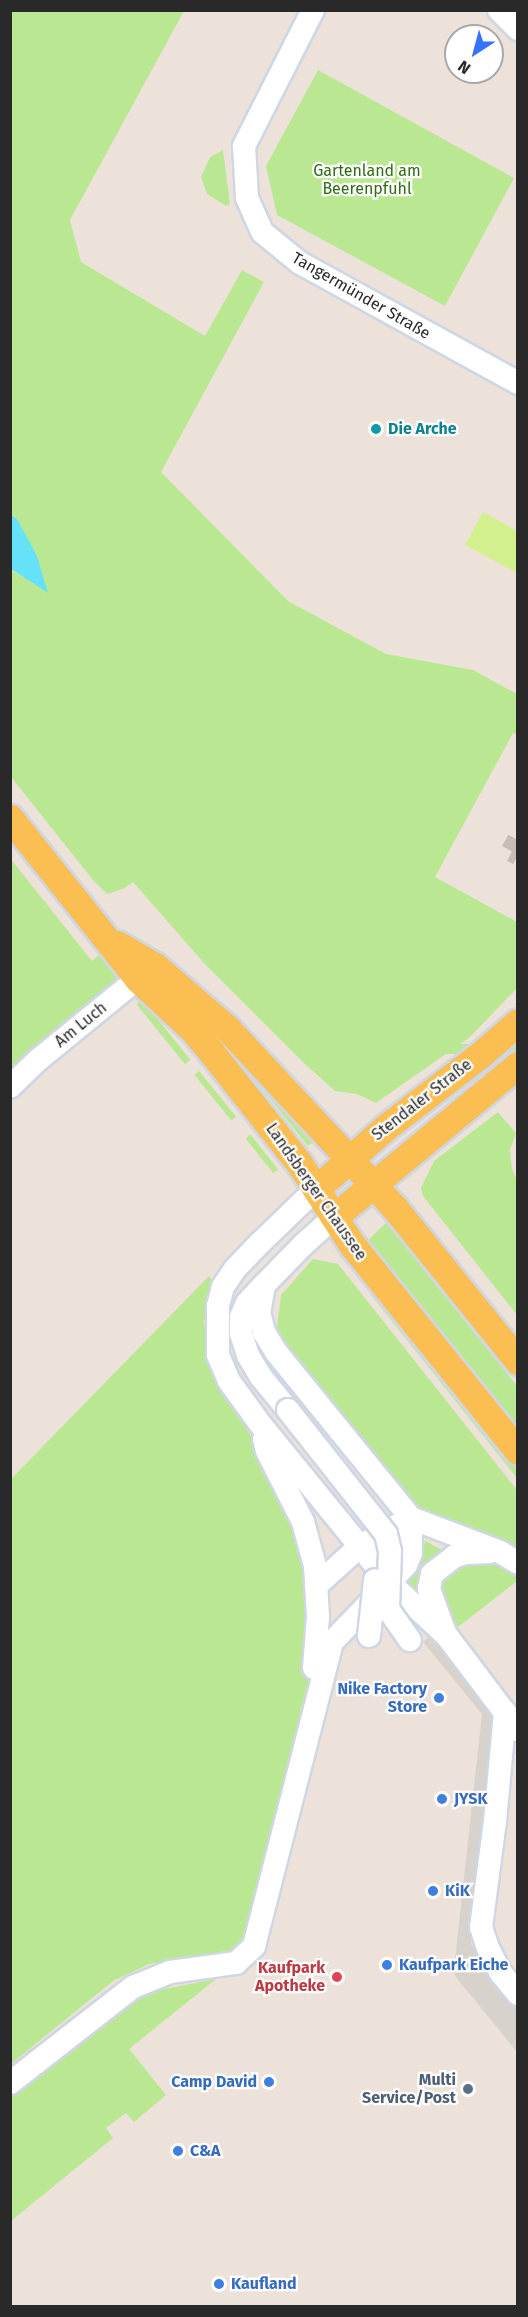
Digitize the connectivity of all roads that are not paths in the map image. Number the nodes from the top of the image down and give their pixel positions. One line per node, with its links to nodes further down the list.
1 (313, 10): 4 (street, Tangermünder Straße)
2 (499, 10): 3 (street)
3 (518, 29)
4 (518, 383)
5 (10, 818): 6 (main road, Landsberger Chaussee)
6 (146, 972): 9 (street, Am Luch); 10 (main road, Landsberger Chaussee); 12 (main road, Landsberger Chaussee)
7 (518, 1022): 10 (main road, Stendaler Straße)
8 (518, 1065): 11 (main road, Stendaler Straße)
9 (10, 1087)
10 (350, 1159): 11 (main road, Landsberger Chaussee); 12 (main road, Stendaler Straße)
11 (373, 1183): 13 (main road, Stendaler Straße); 15 (main road, Landsberger Chaussee)
12 (322, 1184): 13 (main road, Landsberger Chaussee); 16 (street)
13 (341, 1211): 14 (street); 17 (main road, Landsberger Chaussee)
14 (264, 1285): 16 (street); 18 (street)
15 (518, 1361)
16 (276, 1418): 19 (street); 21 (street); 23 (street, bridge); 25 (street, bridge)
17 (518, 1451)
18 (411, 1518): 19 (street); 20 (street); 22 (street)
19 (360, 1546): 21 (street); 22 (street)
20 (508, 1557): 24 (street)
21 (316, 1586): 26 (street)
22 (397, 1590): 24 (street); 26 (street)
23 (369, 1636)
24 (447, 1636): 27 (street)
25 (410, 1640)
26 (317, 1697): 29 (street)
27 (511, 1721): 28 (street)
28 (518, 1994)
29 (10, 2083)

